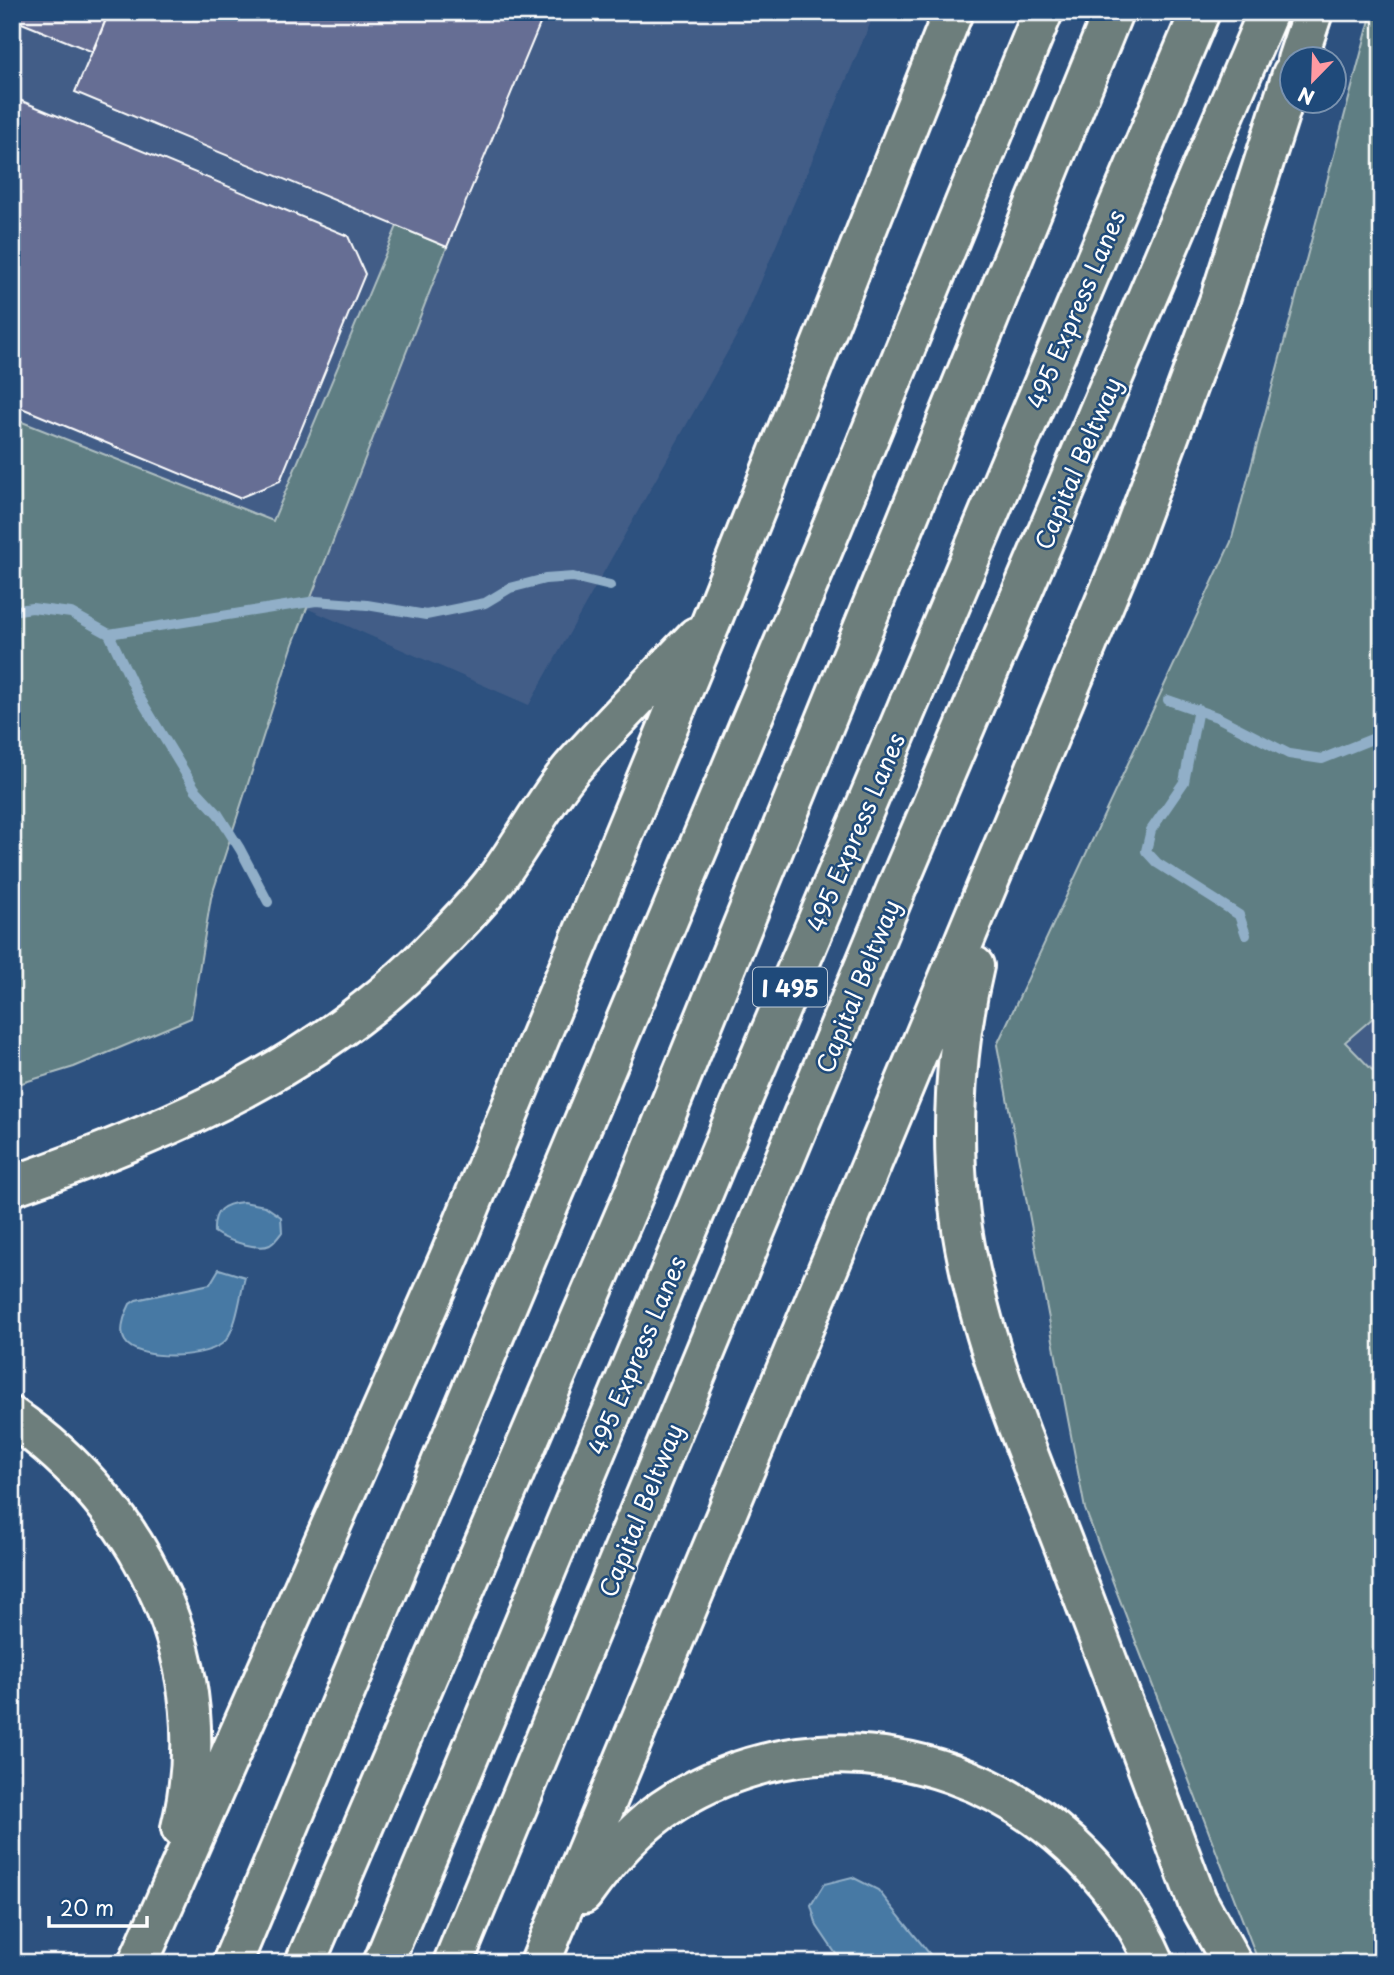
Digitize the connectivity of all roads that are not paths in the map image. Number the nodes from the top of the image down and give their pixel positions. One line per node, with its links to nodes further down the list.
1 (953, 12): 9 (highway)
2 (1043, 12): 16 (highway)
3 (1113, 12): 17 (highway, I 495)
4 (1200, 12): 18 (highway, 495 Express Lanes / I 495)
5 (1268, 12): 19 (highway, Capital Beltway / I 495)
6 (1312, 12): 7 (highway)
7 (1301, 46)
8 (1279, 116): 10 (highway)
9 (712, 620): 11 (highway); 13 (highway)
10 (1000, 855): 14 (highway); 20 (highway)
11 (22, 1181)
12 (12, 1417): 13 (highway)
13 (163, 1899): 15 (highway)
14 (1198, 1899): 22 (highway); 23 (highway)
15 (138, 1963)
16 (232, 1963)
17 (305, 1963)
18 (383, 1963)
19 (453, 1963)
20 (542, 1963): 21 (highway)
21 (1155, 1963)
22 (1224, 1963)
23 (1232, 1963)

